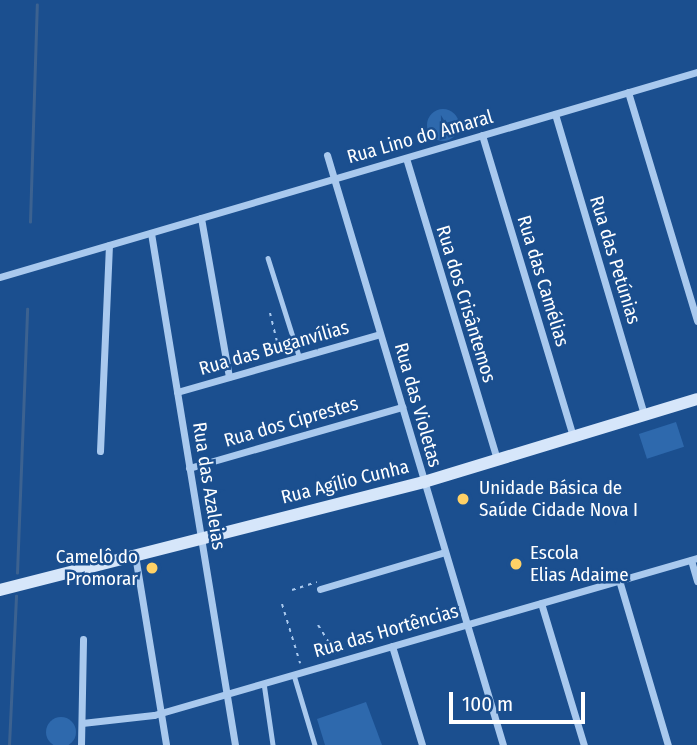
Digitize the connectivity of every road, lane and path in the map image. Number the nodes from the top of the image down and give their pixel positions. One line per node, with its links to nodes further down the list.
1 (697, 72): 2 (street, Rua Lino do Amaral)
2 (628, 92): 3 (street, Rua Lino do Amaral); 14 (street)
3 (555, 114): 4 (street, Rua Lino do Amaral); 22 (street, Rua das Petúnias)
4 (482, 135): 6 (street, Rua Lino do Amaral); 23 (street, Rua das Camélias)
5 (327, 155): 7 (street, Rua das Violetas)
6 (406, 158): 7 (street, Rua Lino do Amaral); 25 (street, Rua dos Crisântemos)
7 (334, 179): 8 (street, Rua Lino do Amaral); 15 (street, Rua das Violetas)
8 (201, 218): 9 (street, Rua Lino do Amaral); 18 (street)
9 (151, 233): 10 (street, Rua Lino do Amaral); 19 (street, Rua das Azaleias)
10 (108, 245): 12 (street, Rua Lino do Amaral); 24 (street)
11 (268, 258): 16 (lane)
12 (0, 276)
13 (270, 313): 17 (path)
14 (697, 321)
15 (380, 334): 16 (street, Rua das Buganvílias); 21 (street, Rua das Violetas)
16 (299, 357): 17 (street, Rua das Buganvílias)
17 (282, 362): 18 (street, Rua das Buganvílias)
18 (229, 377): 19 (street, Rua das Buganvílias)
19 (177, 392): 26 (street, Rua das Azaleias)
20 (697, 399): 22 (main road, Rua Agílio Cunha)
21 (402, 407): 26 (street, Rua dos Ciprestes); 27 (street, Rua das Violetas)
22 (645, 415): 23 (main road, Rua Agílio Cunha)
23 (573, 437): 25 (main road, Rua Agílio Cunha)
24 (100, 452)
25 (496, 460): 27 (main road, Rua Agílio Cunha)
26 (189, 468): 28 (street, Rua das Azaleias)
27 (424, 482): 28 (main road, Rua Agílio Cunha); 29 (street, Rua das Violetas)
28 (202, 538): 30 (main road, Rua Agílio Cunha); 47 (street, Rua das Azaleias)
29 (445, 552): 34 (street); 39 (street, Rua das Violetas)
30 (135, 555): 35 (main road, Rua Agílio Cunha); 48 (street)
31 (694, 559): 32 (street, Rua das Hortências); 33 (street)
32 (619, 580): 37 (street, Rua das Hortências); 58 (street)
33 (697, 581)
34 (321, 588): 36 (path)
35 (0, 590)
36 (292, 590)
37 (541, 603): 39 (street, Rua das Hortências); 57 (street)
38 (282, 604): 44 (path)
39 (466, 624): 42 (street, Rua das Hortências); 56 (street, Rua das Violetas)
40 (318, 625): 43 (path)
41 (83, 639): 49 (street)
42 (392, 646): 43 (street, Rua das Hortências); 55 (street)
43 (338, 661): 44 (street, Rua das Hortências)
44 (303, 671): 45 (street, Rua das Hortências)
45 (294, 674): 46 (street, Rua das Hortências); 54 (lane)
46 (264, 682): 47 (street, Rua das Hortências); 53 (lane)
47 (227, 693): 48 (street, Rua das Hortências); 52 (street, Rua das Azaleias)
48 (161, 712): 49 (street, Rua das Hortências); 51 (street)
49 (82, 723): 50 (street)
50 (81, 745)
51 (166, 745)
52 (235, 745)
53 (273, 745)
54 (314, 745)
55 (422, 745)
56 (503, 745)
57 (584, 745)
58 (668, 745)

